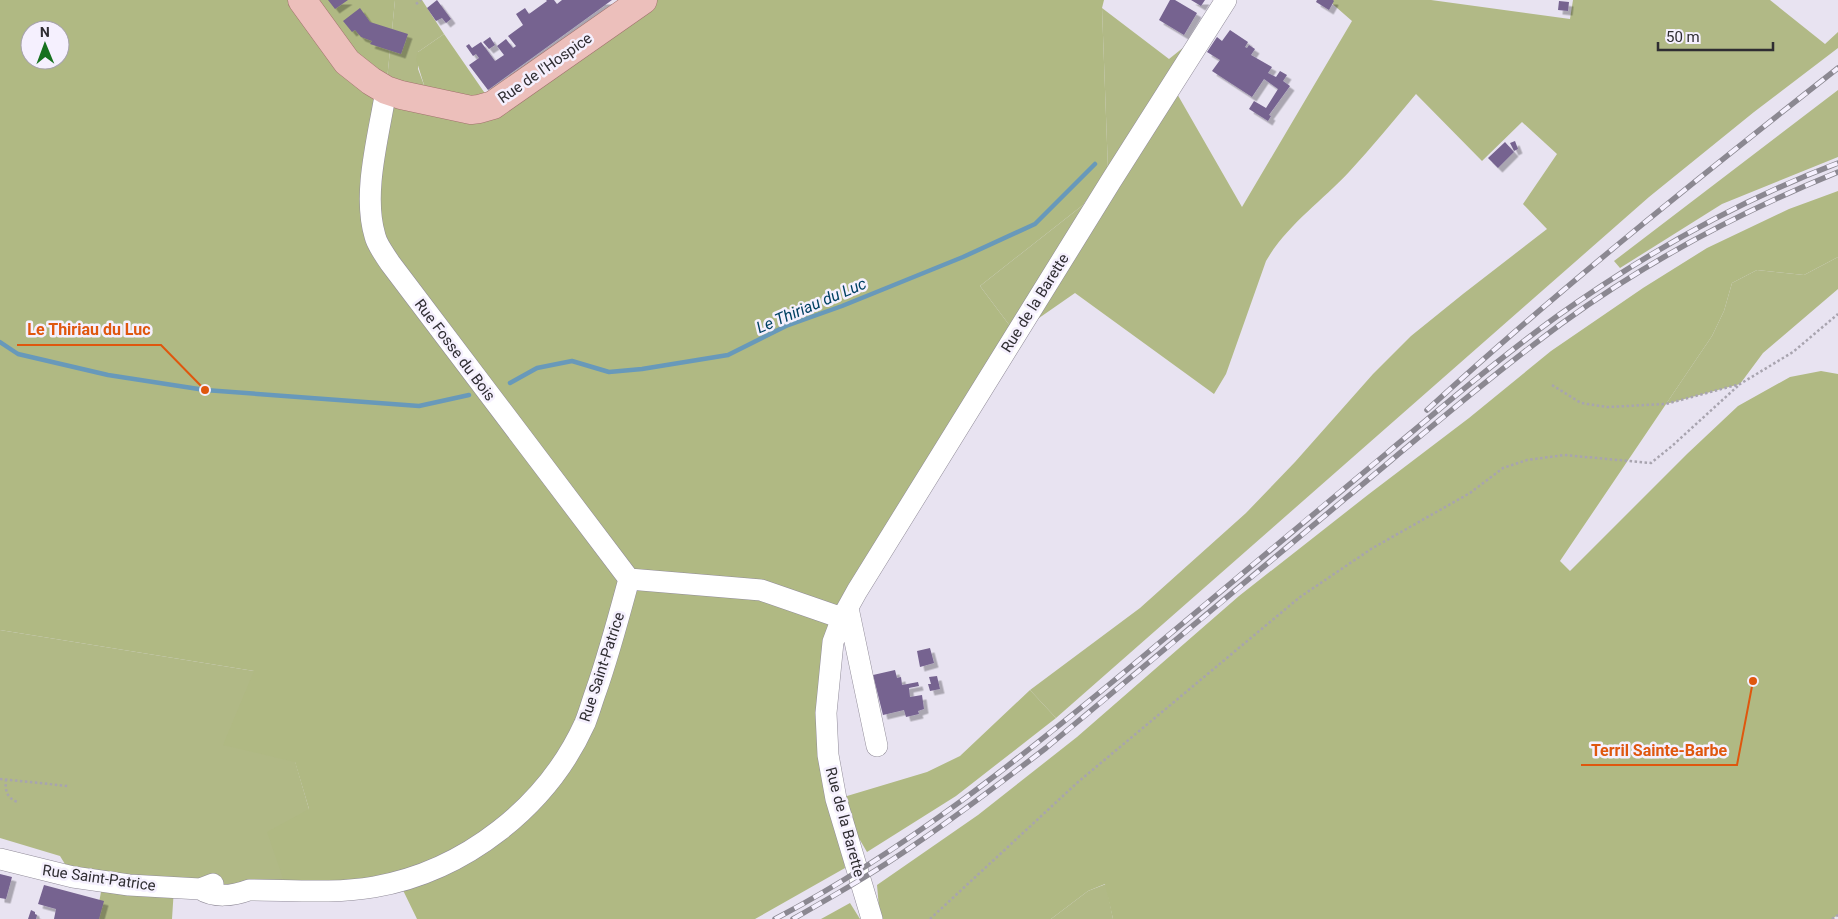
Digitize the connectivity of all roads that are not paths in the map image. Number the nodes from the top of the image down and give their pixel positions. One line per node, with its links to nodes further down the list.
1 (302, 0): 4 (main road, Rue de l'Hospice)
2 (643, 0): 4 (main road, Rue de l'Hospice)
3 (1226, 0): 6 (street, Rue de la Barette)
4 (386, 90): 5 (street, Rue Fosse du Bois)
5 (630, 578): 6 (street); 8 (street, Rue Saint-Patrice)
6 (845, 613): 7 (street); 9 (street, Rue de la Barette)
7 (877, 746)
8 (0, 859)
9 (872, 919)

